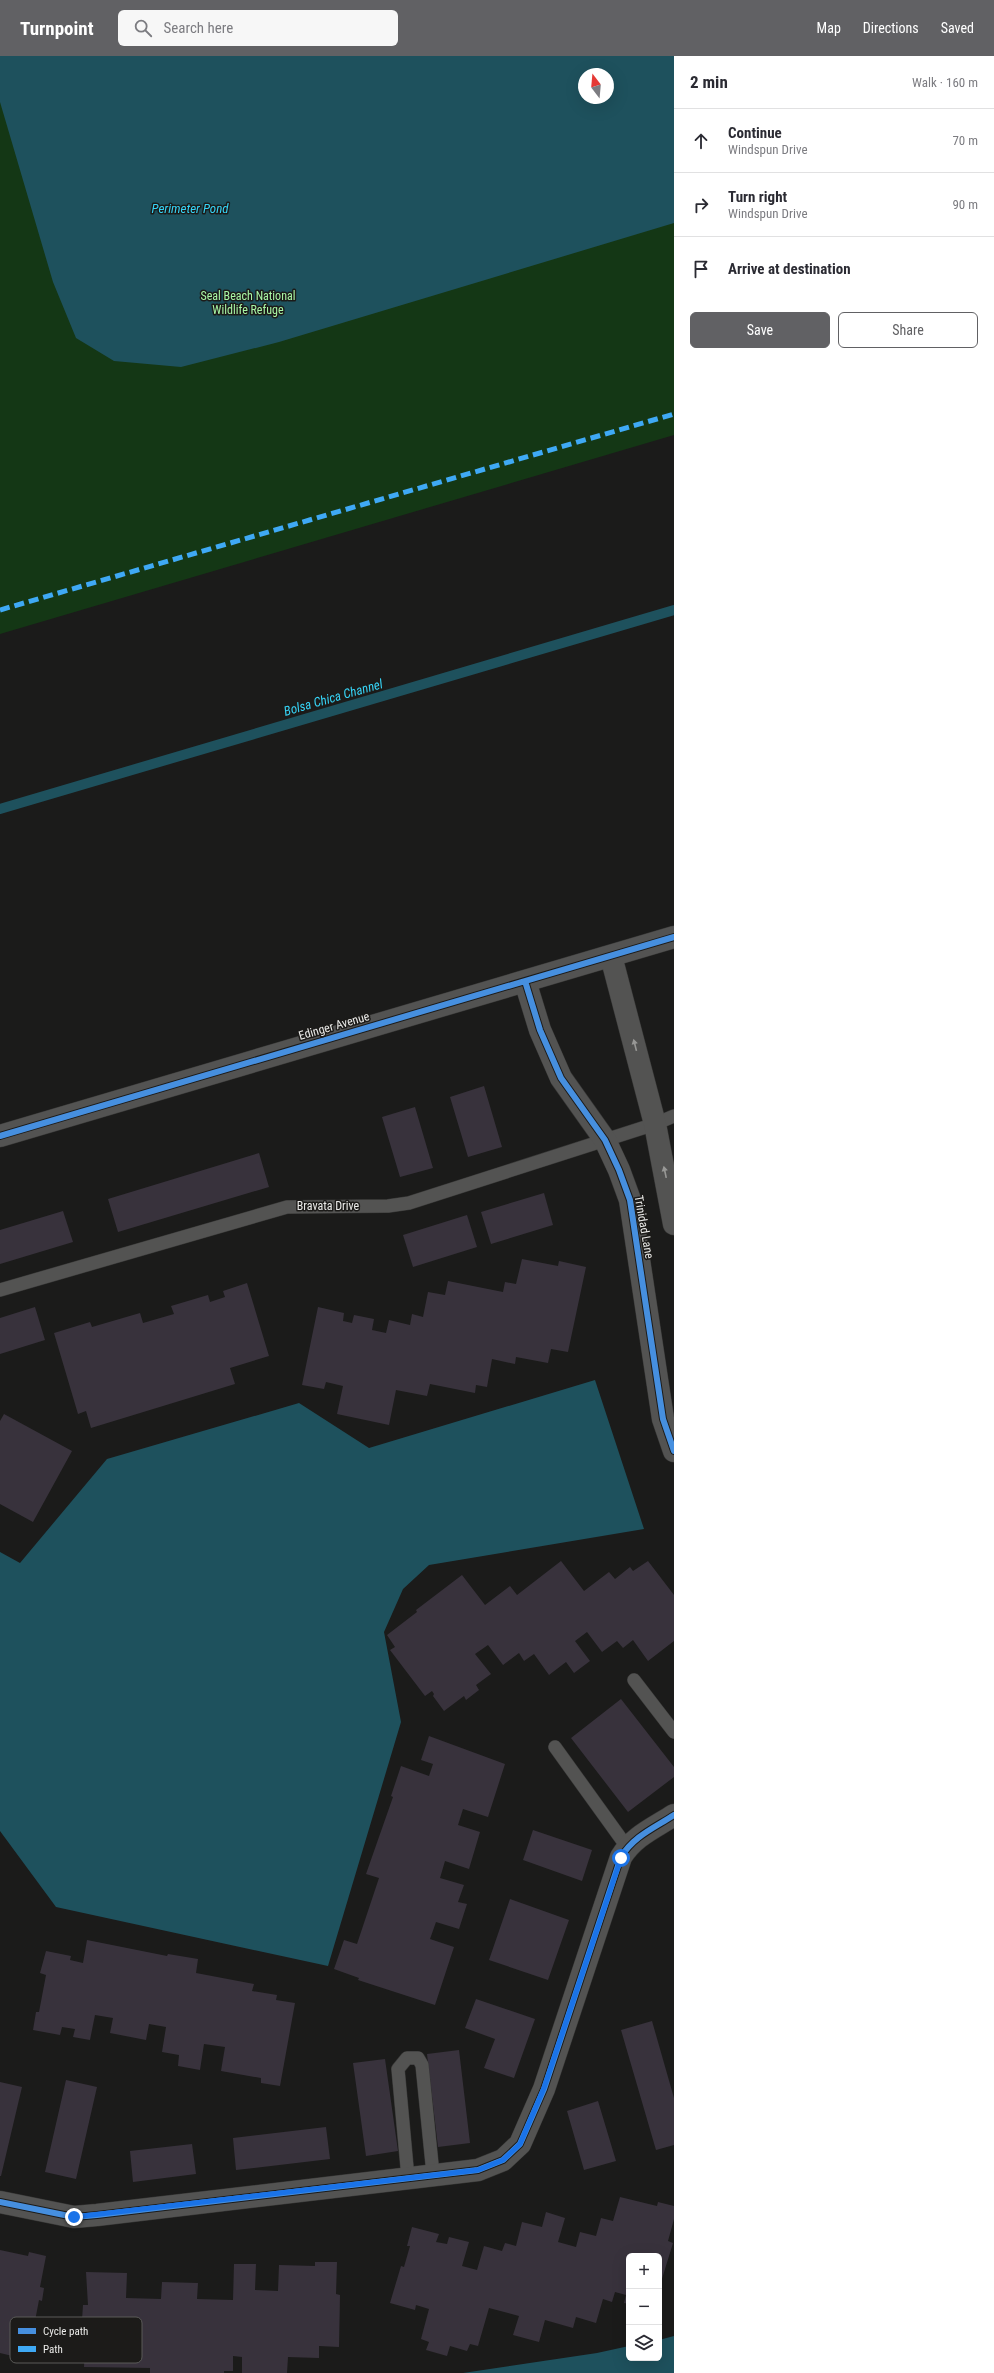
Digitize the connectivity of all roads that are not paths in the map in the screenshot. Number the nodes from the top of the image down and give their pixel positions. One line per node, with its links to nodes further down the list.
1 (674, 937): 2 (street, Edinger Avenue)
2 (611, 956): 3 (street, Edinger Avenue); 4 (street, one-way to 2)
3 (525, 981): 5 (street, Edinger Avenue); 6 (street, Trinidad Lane)
4 (665, 1120): 6 (lane, Bravata Drive); 7 (street, one-way to 4)
5 (0, 1136)
6 (605, 1140): 8 (lane, Bravata Drive); 9 (street, Trinidad Lane)
7 (674, 1224)
8 (0, 1290)
9 (674, 1451)
10 (634, 1680): 11 (lane)
11 (674, 1732)
12 (555, 1747): 14 (lane)
13 (674, 1814): 14 (street)
14 (627, 1847): 15 (street)
15 (433, 2174): 16 (street); 16 (lane)
16 (408, 2178): 17 (street)
17 (0, 2202)

